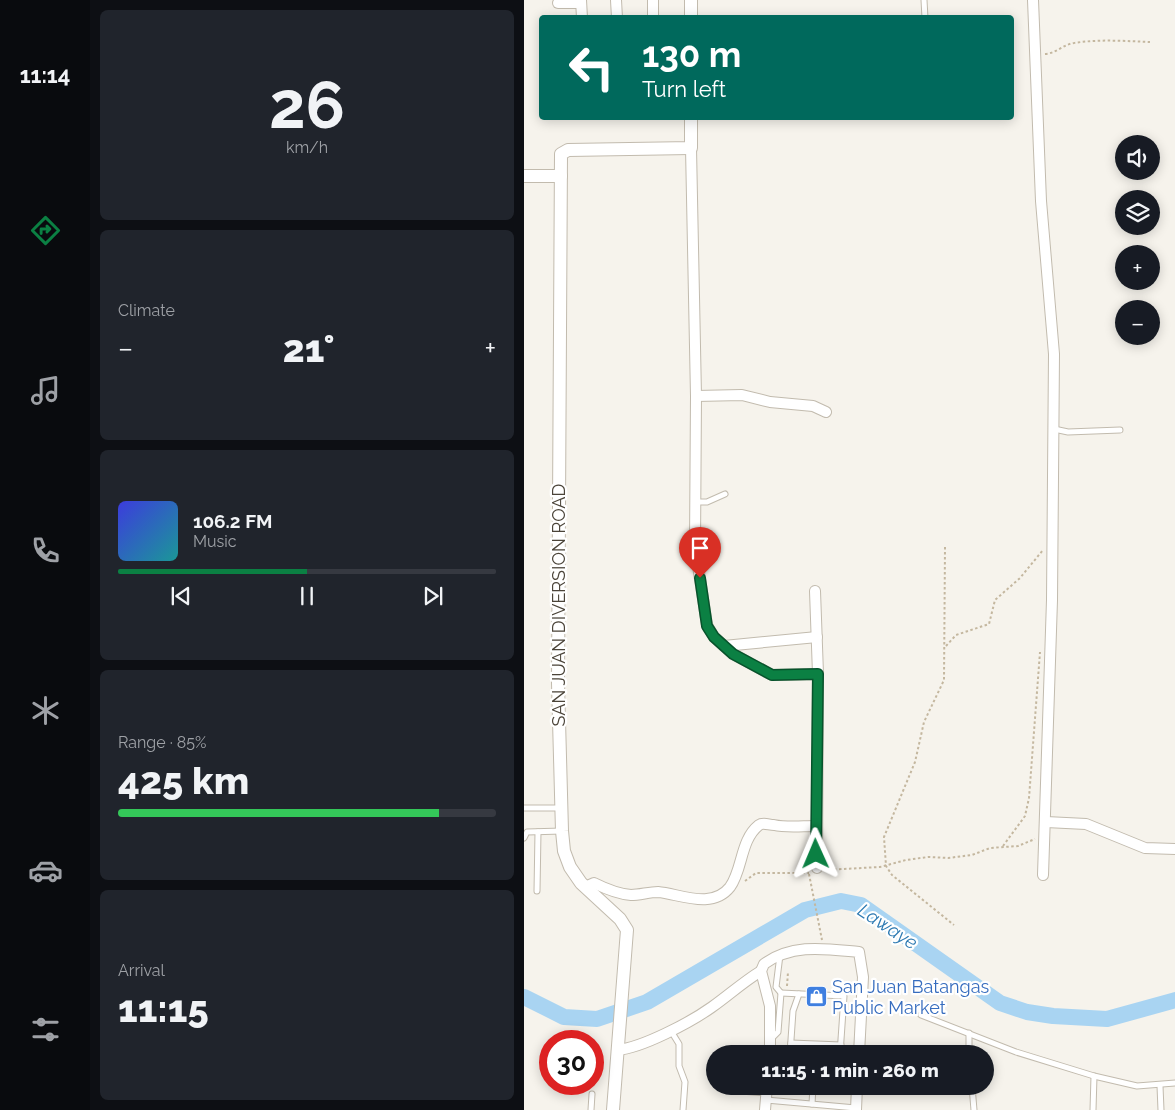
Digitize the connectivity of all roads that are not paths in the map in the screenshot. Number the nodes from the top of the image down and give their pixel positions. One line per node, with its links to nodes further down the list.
1 (616, 0): 9 (street)
2 (652, 0): 10 (street)
3 (691, 0): 11 (street)
4 (924, 0): 12 (lane)
5 (1033, 0): 19 (street)
6 (581, 1): 7 (street); 8 (street)
7 (558, 3)
8 (582, 15)
9 (617, 15)
10 (653, 15)
11 (691, 15)
12 (925, 15)
13 (691, 120): 14 (street)
14 (691, 148): 16 (street, SAN JUAN DIVERSION ROAD); 17 (street)
15 (524, 176): 16 (street)
16 (561, 176): 28 (street, SAN JUAN DIVERSION ROAD)
17 (696, 396): 18 (street); 22 (street)
18 (826, 412)
19 (1052, 429): 20 (lane); 29 (street)
20 (1120, 430)
21 (725, 494): 22 (lane)
22 (696, 502): 25 (street)
23 (816, 591): 24 (street)
24 (817, 637): 25 (street); 26 (street)
25 (724, 646): 26 (street)
26 (818, 674): 30 (street)
27 (524, 808): 28 (lane)
28 (561, 808): 31 (street, SAN JUAN DIVERSION ROAD)
29 (1046, 822): 34 (street); 36 (street)
30 (816, 826): 35 (street); 37 (street)
31 (562, 831): 32 (lane); 37 (street, SAN JUAN DIVERSION ROAD)
32 (538, 832): 33 (lane); 38 (lane)
33 (524, 838)
34 (1175, 849)
35 (817, 868)
36 (1043, 875)
37 (585, 887): 52 (street, SAN JUAN DIVERSION ROAD)
38 (537, 890)
39 (780, 954): 40 (street); 41 (lane); 50 (street)
40 (763, 968): 44 (street); 46 (street)
41 (784, 993): 42 (lane); 46 (lane)
42 (799, 994): 47 (lane); 49 (lane)
43 (921, 1015): 45 (lane)
44 (670, 1030): 52 (street); 65 (lane)
45 (969, 1033): 51 (lane); 53 (lane)
46 (771, 1039): 48 (street)
47 (791, 1043): 49 (lane)
48 (771, 1045)
49 (841, 1045)
50 (860, 1045)
51 (969, 1045)
52 (617, 1048): 64 (street, SAN JUAN DIVERSION ROAD)
53 (1094, 1076): 55 (lane); 67 (lane)
54 (1175, 1083): 55 (lane)
55 (1160, 1086): 68 (lane)
56 (592, 1095): 63 (lane)
57 (812, 1095): 61 (lane)
58 (857, 1095): 62 (street)
59 (973, 1095): 66 (lane)
60 (766, 1097): 61 (lane)
61 (812, 1104): 62 (lane)
62 (856, 1109)
63 (591, 1110)
64 (613, 1110)
65 (683, 1110)
66 (974, 1110)
67 (1094, 1110)
68 (1161, 1110)

